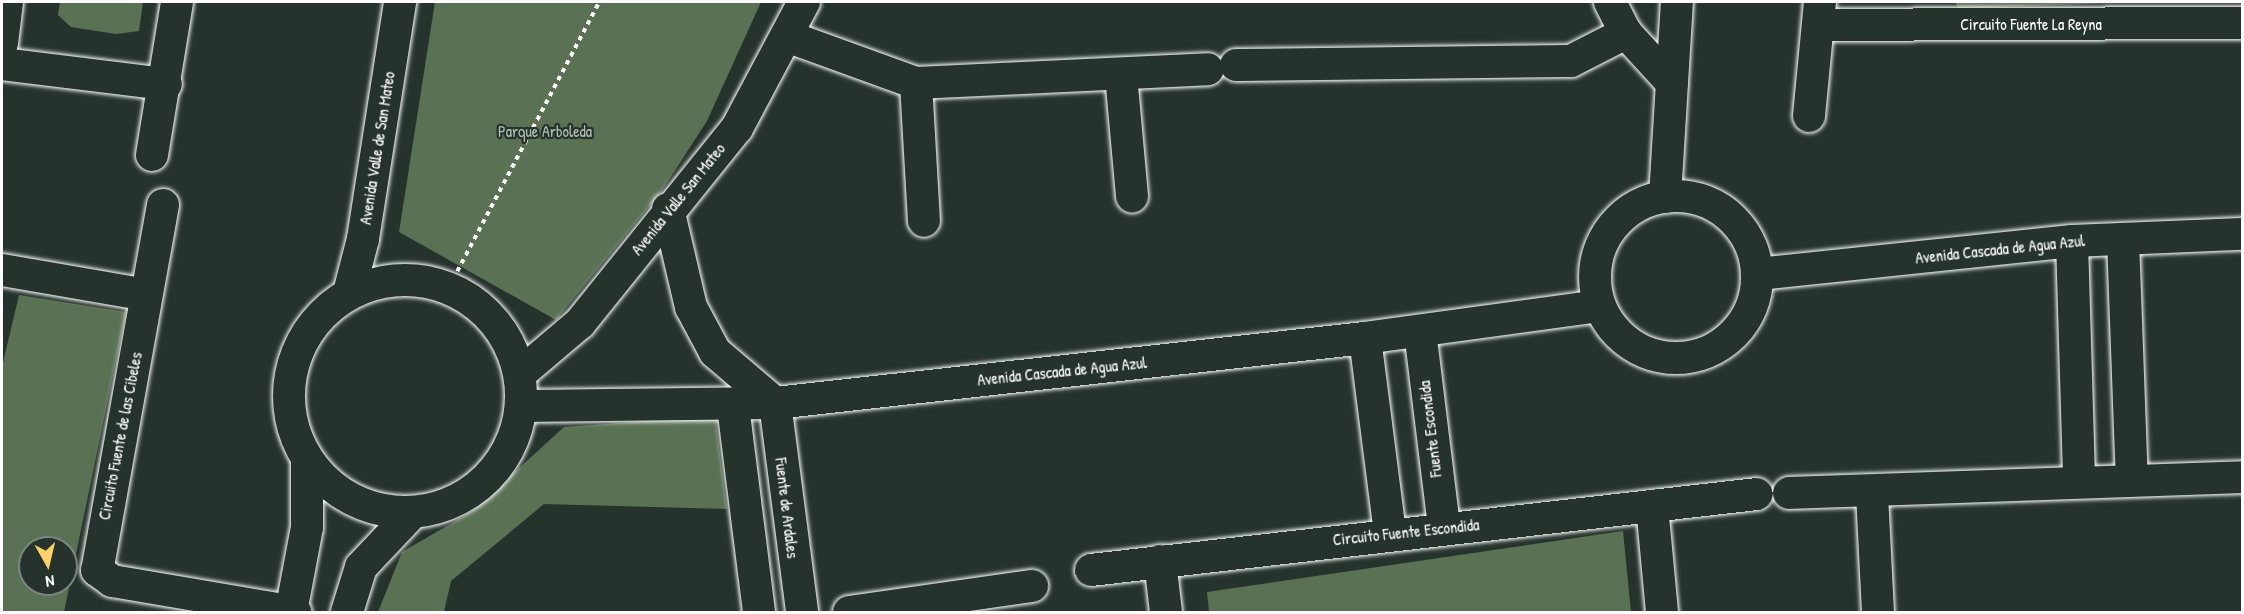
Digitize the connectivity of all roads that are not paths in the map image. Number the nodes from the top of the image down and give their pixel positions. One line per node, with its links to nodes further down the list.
1 (7, 2): 12 (street)
2 (177, 2): 17 (street)
3 (400, 2): 30 (street, Avenida Valle de San Mateo)
4 (804, 2): 11 (street, Avenida Valle San Mateo)
5 (1610, 2): 10 (street)
6 (1677, 2): 16 (street)
7 (1820, 13): 8 (street, Circuito Fuente La Reyna); 18 (street, Circuito Fuente La Reyna)
8 (2138, 13): 9 (street, Circuito Fuente La Reyna)
9 (2242, 23)
10 (1626, 33): 14 (street); 16 (street)
11 (789, 37): 15 (street); 23 (street, Avenida Valle San Mateo)
12 (2, 43)
13 (2, 64): 17 (street)
14 (1121, 75): 15 (street); 21 (street)
15 (916, 83): 24 (street)
16 (1672, 83): 20 (street)
17 (166, 84): 19 (street)
18 (1809, 116)
19 (152, 155)
20 (1665, 197): 29 (street); 32 (street)
21 (1132, 198)
22 (163, 206): 31 (street, Circuito Fuente de las Cibeles)
23 (668, 209): 35 (street, Avenida Valle San Mateo); 36 (street)
24 (924, 221)
25 (2242, 234): 26 (street, Avenida Cascada de Agua Azul)
26 (2123, 239): 27 (street, Avenida Cascada de Agua Azul); 41 (street)
27 (2072, 241): 29 (street, Avenida Cascada de Agua Azul); 42 (street)
28 (2, 270): 31 (street)
29 (1758, 274): 32 (street)
30 (349, 293): 35 (street); 39 (street)
31 (146, 295): 54 (street, Circuito Fuente de las Cibeles)
32 (1599, 306): 33 (street, Avenida Cascada de Agua Azul)
33 (1420, 331): 34 (street, Avenida Cascada de Agua Azul); 48 (street, Fuente Escondida)
34 (1365, 338): 36 (street, Avenida Cascada de Agua Azul); 49 (street)
35 (520, 373): 37 (street)
36 (775, 403): 38 (street, Avenida Cascada de Agua Azul); 57 (street, Fuente de Ardales)
37 (522, 405): 38 (street, Avenida Cascada de Agua Azul); 47 (street)
38 (733, 406): 56 (street)
39 (307, 460): 47 (street); 54 (street)
40 (2242, 477): 41 (street)
41 (2132, 479): 42 (street)
42 (2079, 480): 45 (street)
43 (1789, 493): 45 (street)
44 (1757, 494): 46 (street, Circuito Fuente Escondida)
45 (1872, 494): 61 (street)
46 (1652, 506): 48 (street, Circuito Fuente Escondida); 60 (street)
47 (412, 513): 55 (street)
48 (1444, 527): 49 (street, Circuito Fuente Escondida)
49 (1390, 533): 50 (street, Circuito Fuente Escondida)
50 (1160, 561): 51 (street, Circuito Fuente Escondida); 59 (street)
51 (1091, 570)
52 (1032, 586): 53 (street)
53 (958, 606): 58 (street)
54 (293, 612)
55 (347, 612)
56 (759, 612)
57 (802, 612)
58 (849, 612)
59 (1166, 612)
60 (1662, 612)
61 (1878, 612)

